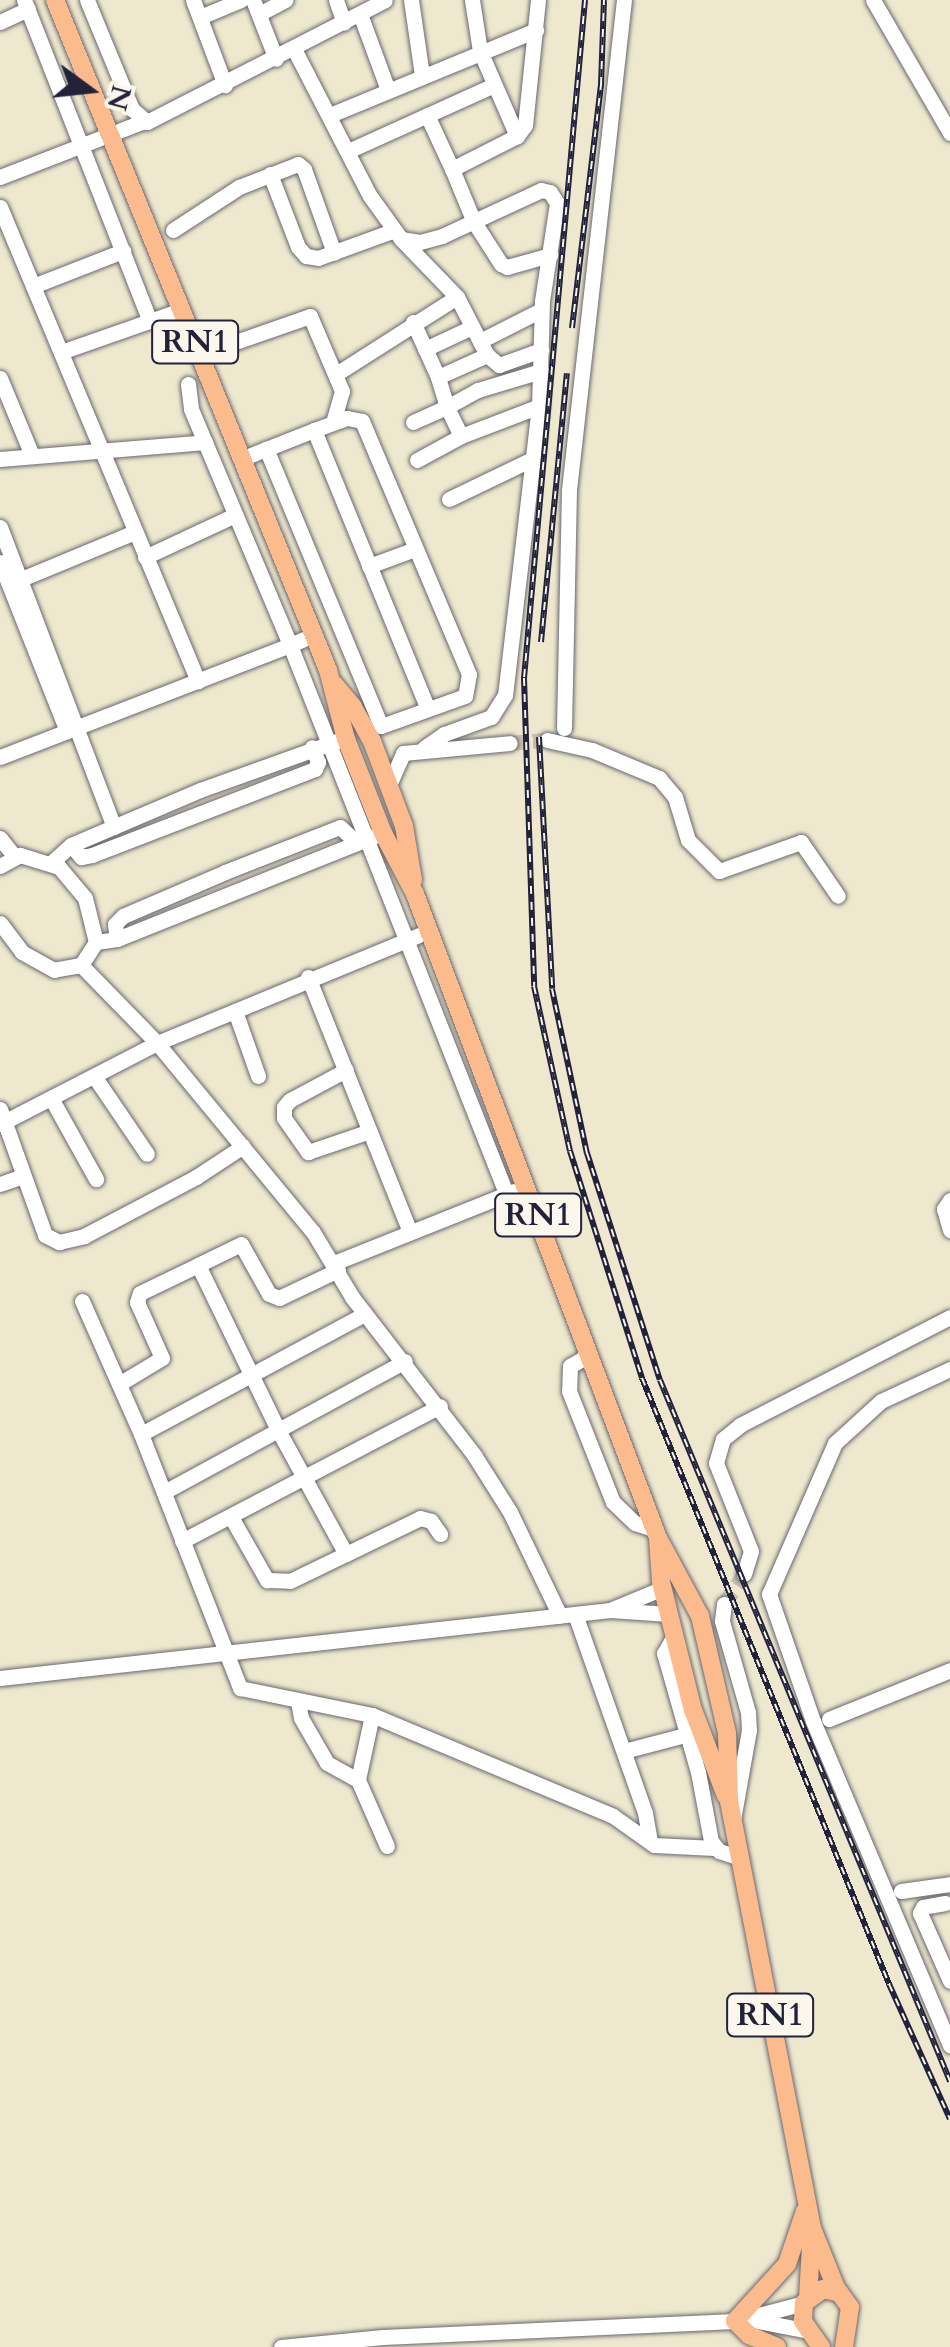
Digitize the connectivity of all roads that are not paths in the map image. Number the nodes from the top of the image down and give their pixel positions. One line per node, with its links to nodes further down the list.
1 (55, 0): 30 (main road, RN1)
2 (87, 0): 29 (street)
3 (193, 0): 16 (street)
4 (241, 0): 16 (street)
5 (285, 0): 14 (street)
6 (336, 0): 18 (street)
7 (386, 0): 15 (street)
8 (412, 0): 23 (street)
9 (472, 0): 21 (street)
10 (538, 0): 19 (street)
11 (624, 0): 89 (street)
12 (874, 0): 31 (street)
13 (26, 5): 17 (street); 33 (street)
14 (256, 7): 22 (street)
15 (360, 14): 18 (street); 26 (street)
16 (200, 16): 24 (street)
17 (0, 22)
18 (344, 23): 20 (street)
19 (536, 30): 21 (street); 32 (street)
20 (294, 49): 22 (street); 27 (street)
21 (480, 51): 23 (street); 25 (street)
22 (276, 59): 24 (street)
23 (422, 75): 26 (street)
24 (225, 85): 29 (street)
25 (494, 85): 28 (street); 32 (street)
26 (388, 90): 27 (street)
27 (330, 115): 34 (street)
28 (427, 116): 34 (street); 35 (street)
29 (142, 122): 30 (street)
30 (110, 132): 33 (street); 47 (main road, RN1)
31 (950, 133)
32 (517, 136): 35 (street)
33 (80, 144): 37 (street); 42 (street)
34 (348, 152): 41 (street)
35 (452, 169): 39 (street)
36 (270, 174): 40 (street); 43 (street); 43 (street)
37 (0, 177)
38 (0, 207): 45 (street)
39 (474, 222): 41 (street); 44 (street); 44 (street)
40 (174, 230)
41 (397, 235): 43 (street); 46 (street)
42 (122, 251): 45 (street); 49 (street)
43 (334, 253)
44 (550, 255): 48 (street)
45 (33, 286): 55 (street)
46 (458, 297): 50 (street); 51 (street)
47 (182, 310): 49 (street); 72 (main road, RN1)
48 (541, 310): 51 (street); 54 (street)
49 (150, 321): 55 (street)
50 (413, 322): 53 (street); 57 (street)
51 (479, 341): 53 (street); 54 (street); 58 (street)
52 (221, 346): 57 (street)
53 (426, 350): 58 (street)
54 (540, 350): 56 (street)
55 (61, 352): 68 (street)
56 (541, 371): 61 (street); 62 (street)
57 (336, 374): 64 (street)
58 (438, 376): 62 (street)
59 (0, 378): 70 (street)
60 (188, 384): 67 (street)
61 (538, 406): 66 (street); 74 (street)
62 (447, 407): 63 (street); 66 (street)
63 (414, 422)
64 (333, 424): 65 (street); 79 (street)
65 (314, 430): 69 (street); 82 (street)
66 (461, 436): 73 (street)
67 (205, 442): 68 (street); 76 (street)
68 (98, 448): 70 (street); 78 (street)
69 (266, 449): 72 (street); 88 (street)
70 (31, 453): 71 (street)
71 (0, 459)
72 (241, 459): 84 (main road, RN1)
73 (416, 460)
74 (530, 460): 75 (street); 95 (street)
75 (448, 499)
76 (235, 515): 80 (street); 85 (street)
77 (0, 527): 83 (street)
78 (134, 532): 80 (street); 83 (street)
79 (415, 549): 82 (street); 88 (street)
80 (145, 557): 86 (street)
81 (0, 562): 83 (street)
82 (369, 566): 88 (street)
83 (10, 584): 90 (street)
84 (314, 635): 85 (street); 87 (main road, RN1)
85 (290, 646): 86 (street); 93 (street)
86 (198, 681): 90 (street)
87 (334, 684): 92 (main road, RN1); 93 (main road, RN1)
88 (428, 709)
89 (564, 728)
90 (73, 729): 97 (street); 101 (street)
91 (547, 740): 112 (street)
92 (372, 741): 93 (main road); 96 (street); 98 (main road, RN1)
93 (329, 742): 99 (street); 100 (street); 104 (main road, RN1)
94 (510, 743): 95 (street)
95 (424, 748): 96 (street)
96 (404, 753): 98 (street)
97 (0, 757)
98 (389, 784): 102 (main road, RN1)
99 (200, 790): 100 (street); 101 (street)
100 (208, 809): 105 (street)
101 (114, 826): 105 (street)
102 (404, 826): 104 (main road); 111 (main road, RN1)
103 (0, 838): 106 (street)
104 (369, 838): 109 (street); 110 (street); 111 (main road, RN1); 115 (street)
105 (71, 845): 107 (street)
106 (15, 857): 107 (street); 108 (street)
107 (52, 862): 117 (street)
108 (0, 866)
109 (225, 872): 110 (street); 116 (street)
110 (233, 891): 116 (street)
111 (415, 894): 114 (main road, RN1)
112 (838, 896)
113 (0, 922): 118 (street)
114 (429, 931): 115 (street); 133 (main road, RN1)
115 (408, 937): 119 (street); 134 (street)
116 (117, 939): 117 (street)
117 (96, 942): 118 (street)
118 (81, 965): 121 (street)
119 (308, 977): 120 (street); 122 (street)
120 (235, 1011): 121 (street); 124 (street)
121 (157, 1043): 123 (street); 128 (street)
122 (346, 1070): 127 (street); 127 (street)
123 (94, 1076): 125 (street); 129 (street)
124 (258, 1076)
125 (51, 1098): 126 (street); 131 (street)
126 (2, 1119): 130 (street)
127 (370, 1130): 136 (street)
128 (243, 1146): 130 (street); 139 (street)
129 (147, 1154)
130 (22, 1176): 132 (street)
131 (96, 1178)
132 (0, 1184)
133 (527, 1186): 134 (street); 143 (main road, RN1)
134 (506, 1193): 136 (street)
135 (950, 1200): 137 (street)
136 (409, 1230): 139 (street)
137 (950, 1230)
138 (198, 1264): 139 (street); 146 (street); 147 (street)
139 (336, 1267): 141 (street)
140 (82, 1301): 147 (street)
141 (365, 1314): 144 (street); 146 (street)
142 (950, 1317): 158 (street)
143 (589, 1355): 154 (main road, RN1); 154 (street)
144 (405, 1362): 148 (street); 149 (street)
145 (950, 1369): 184 (street)
146 (251, 1376): 149 (street); 150 (street)
147 (120, 1384): 150 (street)
148 (440, 1406): 151 (street); 164 (street)
149 (278, 1430): 151 (street); 152 (street)
150 (141, 1434): 152 (street)
151 (304, 1479): 153 (street); 157 (street)
152 (164, 1492): 156 (street)
153 (231, 1517): 156 (street); 157 (street)
154 (656, 1533): 159 (main road, RN1); 160 (main road, RN1)
155 (440, 1534): 157 (street)
156 (182, 1542): 165 (street)
157 (346, 1554)
158 (744, 1574)
159 (663, 1588): 162 (street); 163 (main road, RN1)
160 (696, 1604): 163 (main road); 171 (main road, RN1)
161 (724, 1604): 168 (street)
162 (610, 1610): 163 (street); 164 (street)
163 (668, 1611): 173 (main road, RN1)
164 (567, 1615): 165 (street); 174 (street)
165 (224, 1651): 167 (street); 169 (street)
166 (950, 1670): 172 (street)
167 (0, 1678)
168 (744, 1695): 171 (street); 176 (street)
169 (298, 1701): 170 (street); 175 (street)
170 (372, 1715): 175 (street); 177 (street)
171 (724, 1718): 173 (main road); 176 (main road, RN1)
172 (830, 1719)
173 (692, 1733): 174 (street); 176 (main road, RN1); 179 (street)
174 (624, 1751): 177 (street)
175 (358, 1780): 178 (street)
176 (731, 1811): 180 (main road, RN1)
177 (650, 1842): 179 (street)
178 (387, 1846)
179 (714, 1848): 180 (street)
180 (741, 1858): 185 (main road, RN1)
181 (901, 1892): 182 (street)
182 (946, 1898): 183 (street)
183 (950, 1982)
184 (950, 2045)
185 (807, 2202): 186 (main road, RN1); 189 (main road)
186 (812, 2228): 187 (main road, RN1); 188 (main road, RN1)
187 (840, 2293): 188 (main road); 191 (main road)
188 (806, 2301): 189 (street); 190 (main road)
189 (744, 2320): 190 (street); 192 (street); 193 (main road)
190 (814, 2338): 191 (main road)
191 (845, 2338)
192 (281, 2347)
193 (777, 2347)

